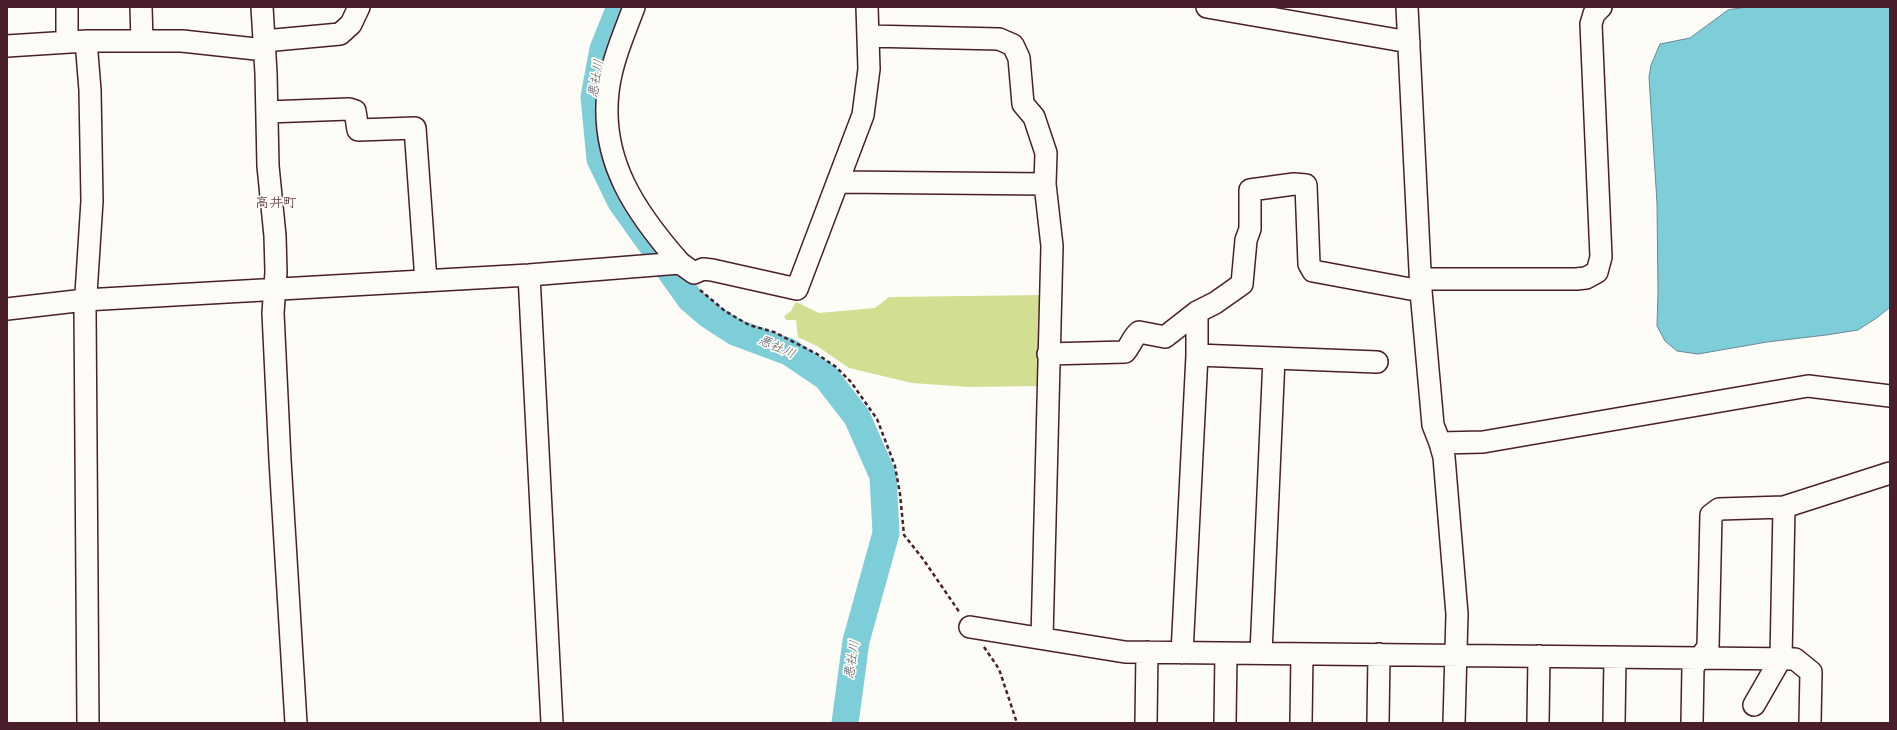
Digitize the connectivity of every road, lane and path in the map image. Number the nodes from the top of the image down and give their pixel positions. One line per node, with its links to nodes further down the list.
1 (67, 7): 11 (street)
2 (141, 7): 12 (street)
3 (262, 7): 14 (street)
4 (359, 7): 14 (street)
5 (634, 7): 19 (street)
6 (867, 7): 10 (street)
7 (1206, 7): 13 (street)
8 (1408, 7): 13 (street)
9 (1601, 7): 22 (street)
10 (868, 36): 17 (street); 18 (street)
11 (76, 41): 12 (street); 15 (street); 24 (street)
12 (142, 41): 14 (street)
13 (1409, 42): 22 (street)
14 (264, 45): 16 (street)
15 (7, 46)
16 (266, 112): 21 (street); 23 (street)
17 (839, 182): 18 (street); 19 (street)
18 (1045, 184): 27 (street)
19 (683, 267): 20 (street); 35 (path)
20 (529, 275): 21 (street); 51 (street)
21 (426, 281): 23 (street)
22 (1420, 285): 26 (street); 32 (street)
23 (276, 290): 24 (street); 50 (street)
24 (85, 300): 25 (street); 49 (street)
25 (7, 309)
26 (1197, 312): 27 (street); 28 (street)
27 (1048, 354): 36 (street)
28 (1197, 355): 29 (street); 38 (street)
29 (1274, 358): 30 (street); 40 (street)
30 (1377, 362)
31 (1890, 396): 32 (street)
32 (1440, 443): 43 (street)
33 (1890, 473): 34 (street)
34 (1784, 507): 46 (street); 47 (street)
35 (970, 627): 36 (street); 52 (path)
36 (1042, 638): 37 (street)
37 (1147, 652): 38 (street); 53 (street)
38 (1182, 653): 39 (street)
39 (1226, 653): 40 (street); 54 (street)
40 (1261, 653): 41 (street)
41 (1302, 654): 42 (street); 55 (street)
42 (1379, 654): 43 (street); 56 (street)
43 (1455, 655): 44 (street); 57 (street)
44 (1539, 656): 45 (street); 58 (street)
45 (1615, 657): 46 (street); 59 (street)
46 (1699, 658): 47 (street); 60 (street)
47 (1781, 658): 48 (street); 61 (street)
48 (1754, 705)
49 (88, 723)
50 (296, 723)
51 (552, 723)
52 (1017, 723)
53 (1146, 723)
54 (1225, 723)
55 (1301, 723)
56 (1378, 723)
57 (1454, 723)
58 (1538, 723)
59 (1614, 723)
60 (1692, 723)
61 (1810, 723)

